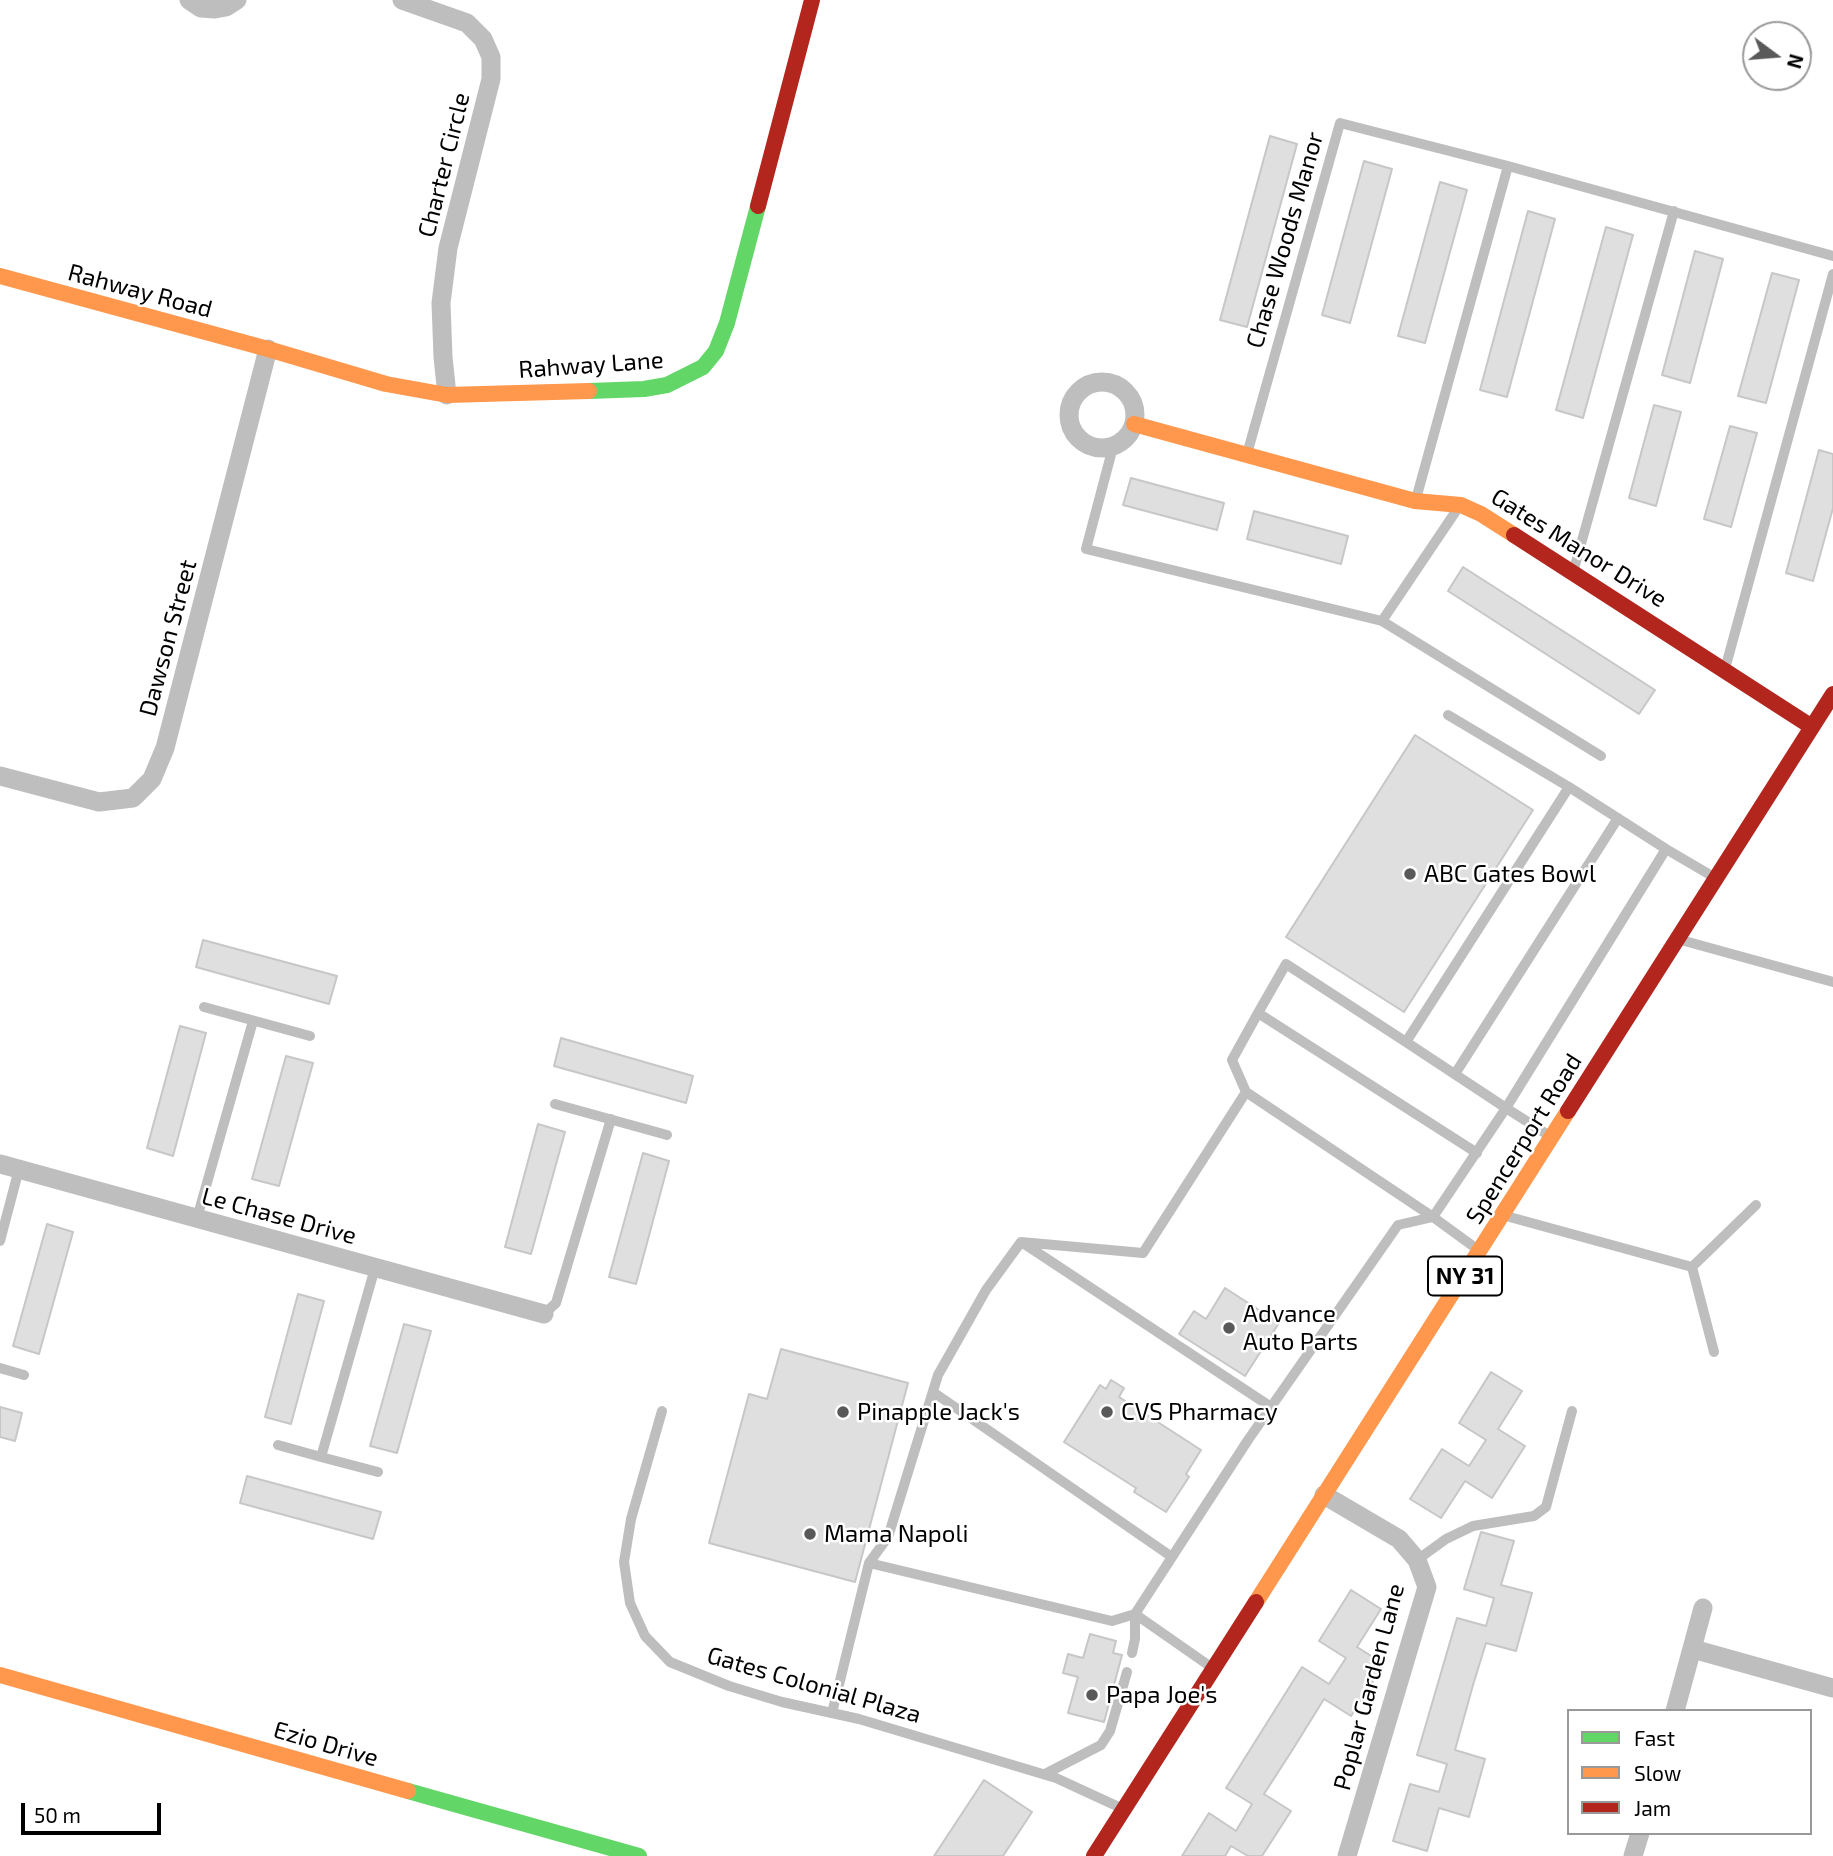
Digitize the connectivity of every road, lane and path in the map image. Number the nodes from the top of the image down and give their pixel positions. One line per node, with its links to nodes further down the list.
1 (189, 0): 2 (street)
2 (236, 0)
3 (402, 0): 11 (street, Charter Circle)
4 (812, 0): 11 (street, Rahway Lane)
5 (1508, 166): 6 (lane, Chase Woods Manor); 14 (lane, Chase Woods Manor); 15 (lane)
6 (1674, 211): 7 (lane, Chase Woods Manor); 17 (lane)
7 (1833, 256)
8 (1833, 274): 19 (lane)
9 (0, 276): 10 (street, Rahway Road)
10 (268, 349): 11 (street, Rahway Lane); 24 (street, Dawson Street)
11 (447, 395)
12 (1134, 424): 13 (street); 13 (street); 14 (street, Gates Manor Drive)
13 (1113, 447): 18 (lane)
14 (1247, 454): 15 (street, Gates Manor Drive)
15 (1415, 501): 16 (street, Gates Manor Drive)
16 (1461, 505): 17 (street, Gates Manor Drive); 18 (lane)
17 (1573, 573): 19 (street, Gates Manor Drive)
18 (1382, 621): 23 (lane)
19 (1725, 669): 22 (street, Gates Manor Drive)
20 (1833, 694): 22 (street, Spencerport Road / NY 31)
21 (1448, 715): 25 (lane)
22 (1812, 727): 28 (street, Spencerport Road / NY 31)
23 (1601, 756)
24 (0, 776)
25 (1569, 787): 26 (lane); 35 (lane)
26 (1618, 818): 27 (lane); 36 (lane)
27 (1666, 849): 28 (lane); 39 (lane)
28 (1716, 878): 29 (street, Spencerport Road / NY 31)
29 (1677, 939): 30 (lane); 42 (street, Spencerport Road / NY 31)
30 (1833, 982)
31 (204, 1007): 33 (lane)
32 (1258, 1013): 35 (lane); 37 (lane); 43 (lane)
33 (253, 1021): 34 (lane); 49 (lane)
34 (310, 1037)
35 (1406, 1042): 36 (lane)
36 (1455, 1074): 39 (lane)
37 (1246, 1092): 48 (lane); 51 (lane)
38 (555, 1104): 40 (lane)
39 (1506, 1108): 42 (lane); 43 (lane)
40 (611, 1119): 41 (lane); 55 (lane)
41 (667, 1135)
42 (1552, 1137): 47 (street, Spencerport Road / NY 31)
43 (1477, 1153): 48 (lane)
44 (0, 1164): 45 (street, Le Chase Drive)
45 (19, 1169): 49 (street, Le Chase Drive); 50 (lane)
46 (1756, 1205): 53 (lane)
47 (1502, 1215): 52 (street, Spencerport Road / NY 31); 53 (lane)
48 (1433, 1217): 52 (lane); 60 (lane)
49 (197, 1218): 54 (street, Le Chase Drive)
50 (0, 1241)
51 (1021, 1242): 59 (lane); 60 (lane)
52 (1480, 1251): 66 (street, Spencerport Road / NY 31)
53 (1692, 1267): 56 (lane)
54 (375, 1268): 55 (street, Le Chase Drive); 64 (lane)
55 (544, 1314)
56 (1714, 1352)
57 (0, 1368): 58 (lane)
58 (24, 1375)
59 (933, 1392): 67 (lane); 69 (lane)
60 (1271, 1407): 67 (lane)
61 (662, 1411): 79 (lane, Gates Colonial Plaza)
62 (1572, 1411): 68 (lane)
63 (278, 1445): 64 (lane)
64 (321, 1457): 65 (lane)
65 (378, 1472)
66 (1324, 1495): 68 (street, Poplar Garden Lane); 74 (street, Spencerport Road / NY 31)
67 (1172, 1557): 71 (lane)
68 (1417, 1560): 85 (street, Poplar Garden Lane)
69 (869, 1563): 71 (lane); 79 (lane)
70 (1703, 1608): 72 (street)
71 (1135, 1614): 73 (lane); 74 (lane)
72 (1693, 1649): 77 (street); 78 (street)
73 (1132, 1653)
74 (1213, 1668): 81 (street, Spencerport Road / NY 31)
75 (1127, 1671): 80 (lane)
76 (0, 1675): 83 (street, Ezio Drive)
77 (1833, 1689)
78 (1676, 1709)
79 (832, 1713): 80 (lane, Gates Colonial Plaza)
80 (1045, 1774): 81 (lane, Gates Colonial Plaza)
81 (1122, 1809): 84 (street, Spencerport Road / NY 31)
82 (1639, 1835): 86 (street)
83 (639, 1856)
84 (1094, 1856)
85 (1347, 1856)
86 (1633, 1856)

